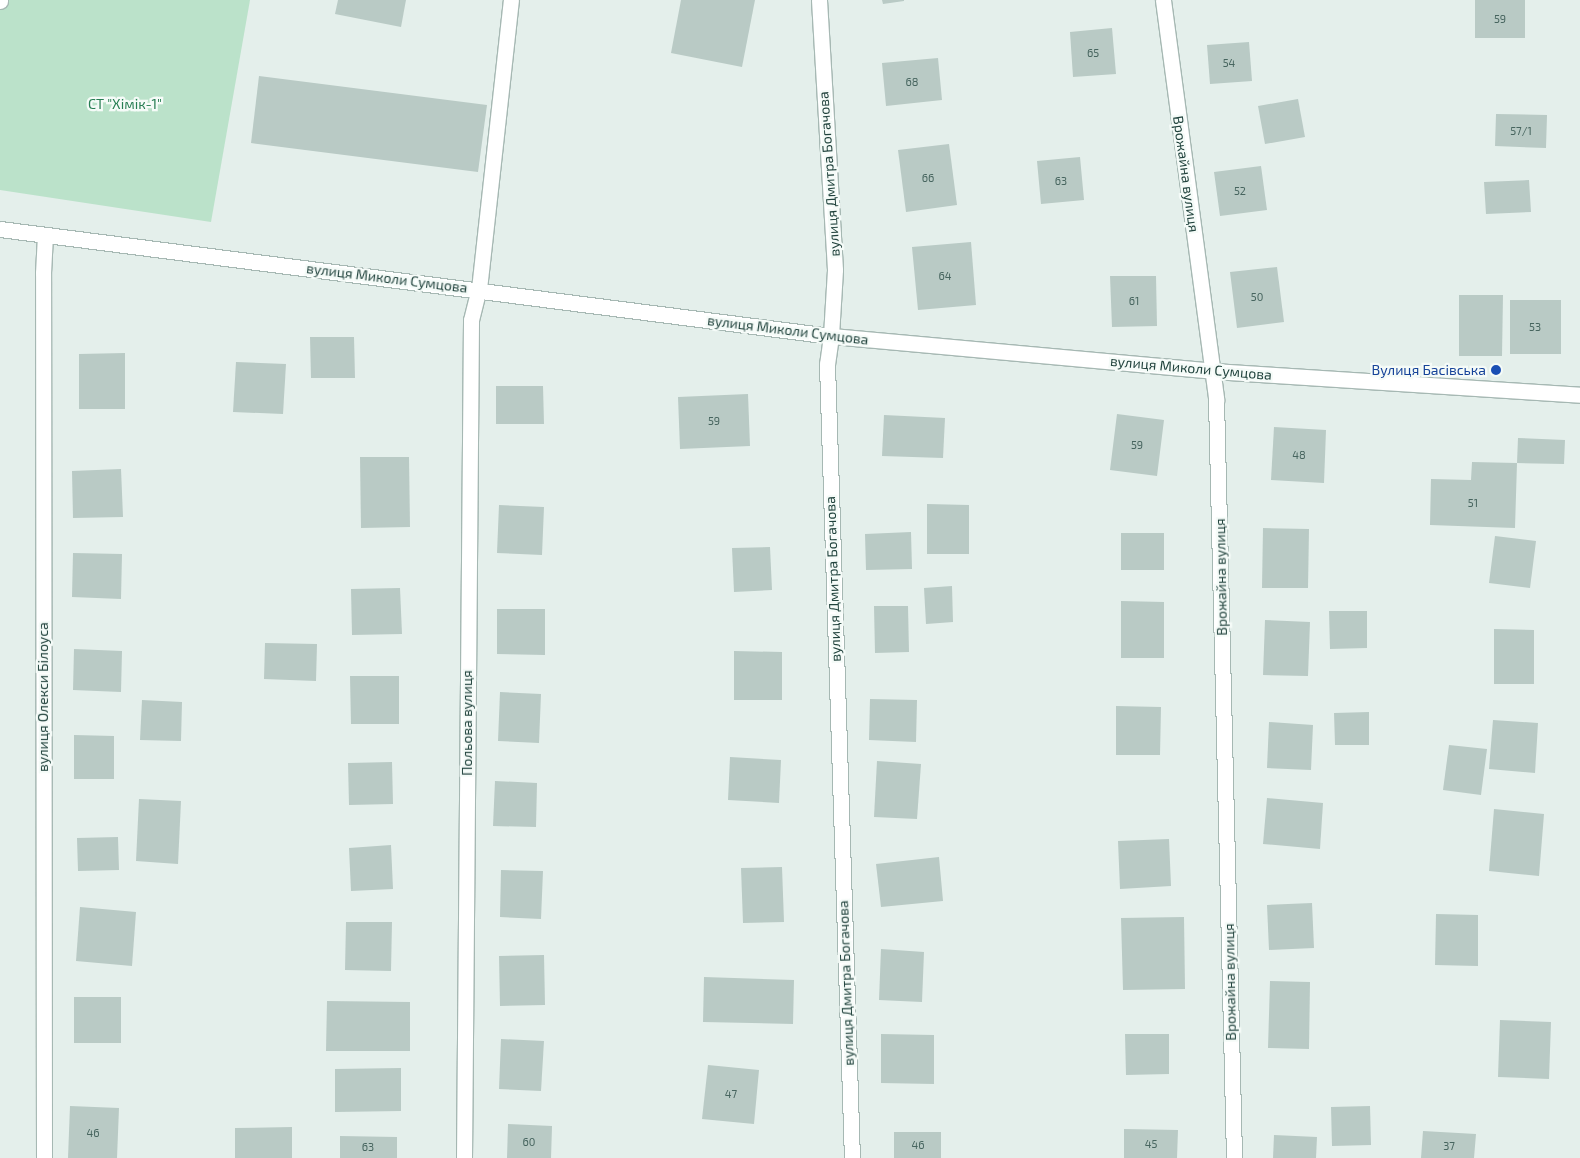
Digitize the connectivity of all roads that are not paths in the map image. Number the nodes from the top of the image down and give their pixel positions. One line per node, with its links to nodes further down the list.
1 (511, 0): 6 (street, Польова вулиця)
2 (819, 0): 7 (street, вулиця Дмитра Богачова)
3 (1163, 0): 8 (street, Врожайна вулиця)
4 (0, 229): 5 (street, вулиця Миколи Сумцова)
5 (45, 236): 6 (street, вулиця Миколи Сумцова); 10 (street, вулиця Олекси Білоуса)
6 (479, 289): 7 (street, вулиця Миколи Сумцова); 11 (street, Польова вулиця)
7 (831, 336): 8 (street, вулиця Миколи Сумцова); 12 (street, вулиця Дмитра Богачова)
8 (1213, 371): 9 (street, вулиця Миколи Сумцова); 13 (street, Врожайна вулиця)
9 (1580, 395)
10 (44, 1158)
11 (464, 1158)
12 (852, 1158)
13 (1234, 1158)

